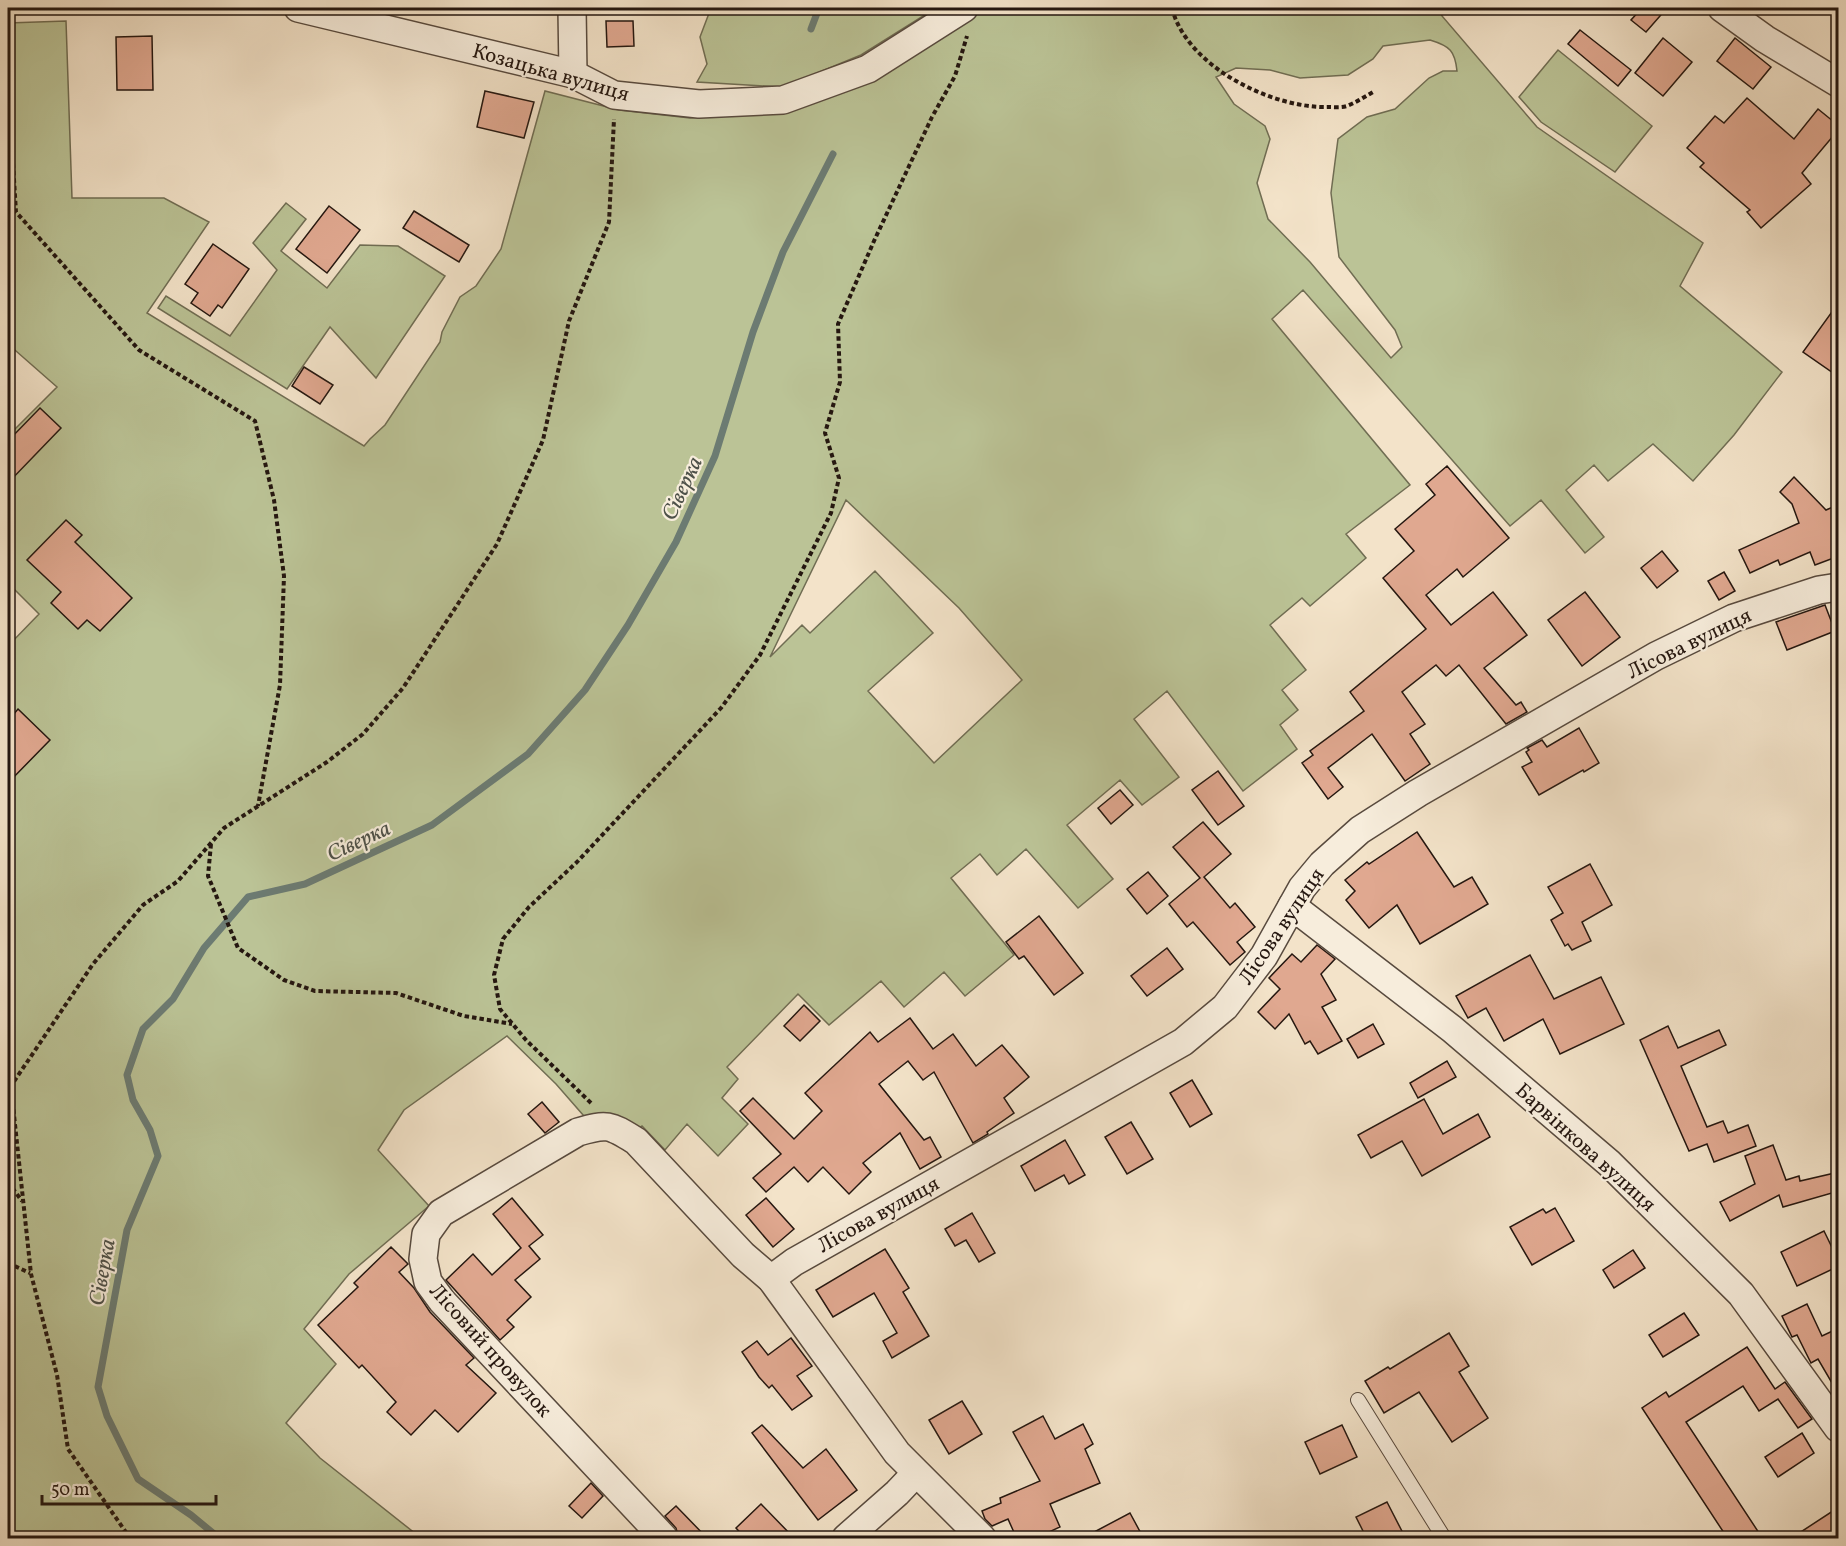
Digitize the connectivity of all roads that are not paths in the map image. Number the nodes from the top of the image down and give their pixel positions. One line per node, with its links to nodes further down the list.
1 (298, 8): 5 (street, Козацька вулиця)
2 (572, 8): 5 (street)
3 (963, 8): 5 (street, Козацька вулиця)
4 (1722, 8): 6 (street)
5 (573, 74)
6 (1839, 83)
7 (1839, 587): 8 (street, Лісова вулиця)
8 (1292, 906): 9 (street, Лісова вулиця); 11 (street, Барвінкова вулиця)
9 (771, 1279): 12 (street); 13 (street, Лісовий провулок)
10 (1358, 1400): 16 (lane)
11 (1839, 1428)
12 (915, 1473): 14 (street); 15 (street)
13 (664, 1539)
14 (846, 1539)
15 (982, 1539)
16 (1444, 1539)

